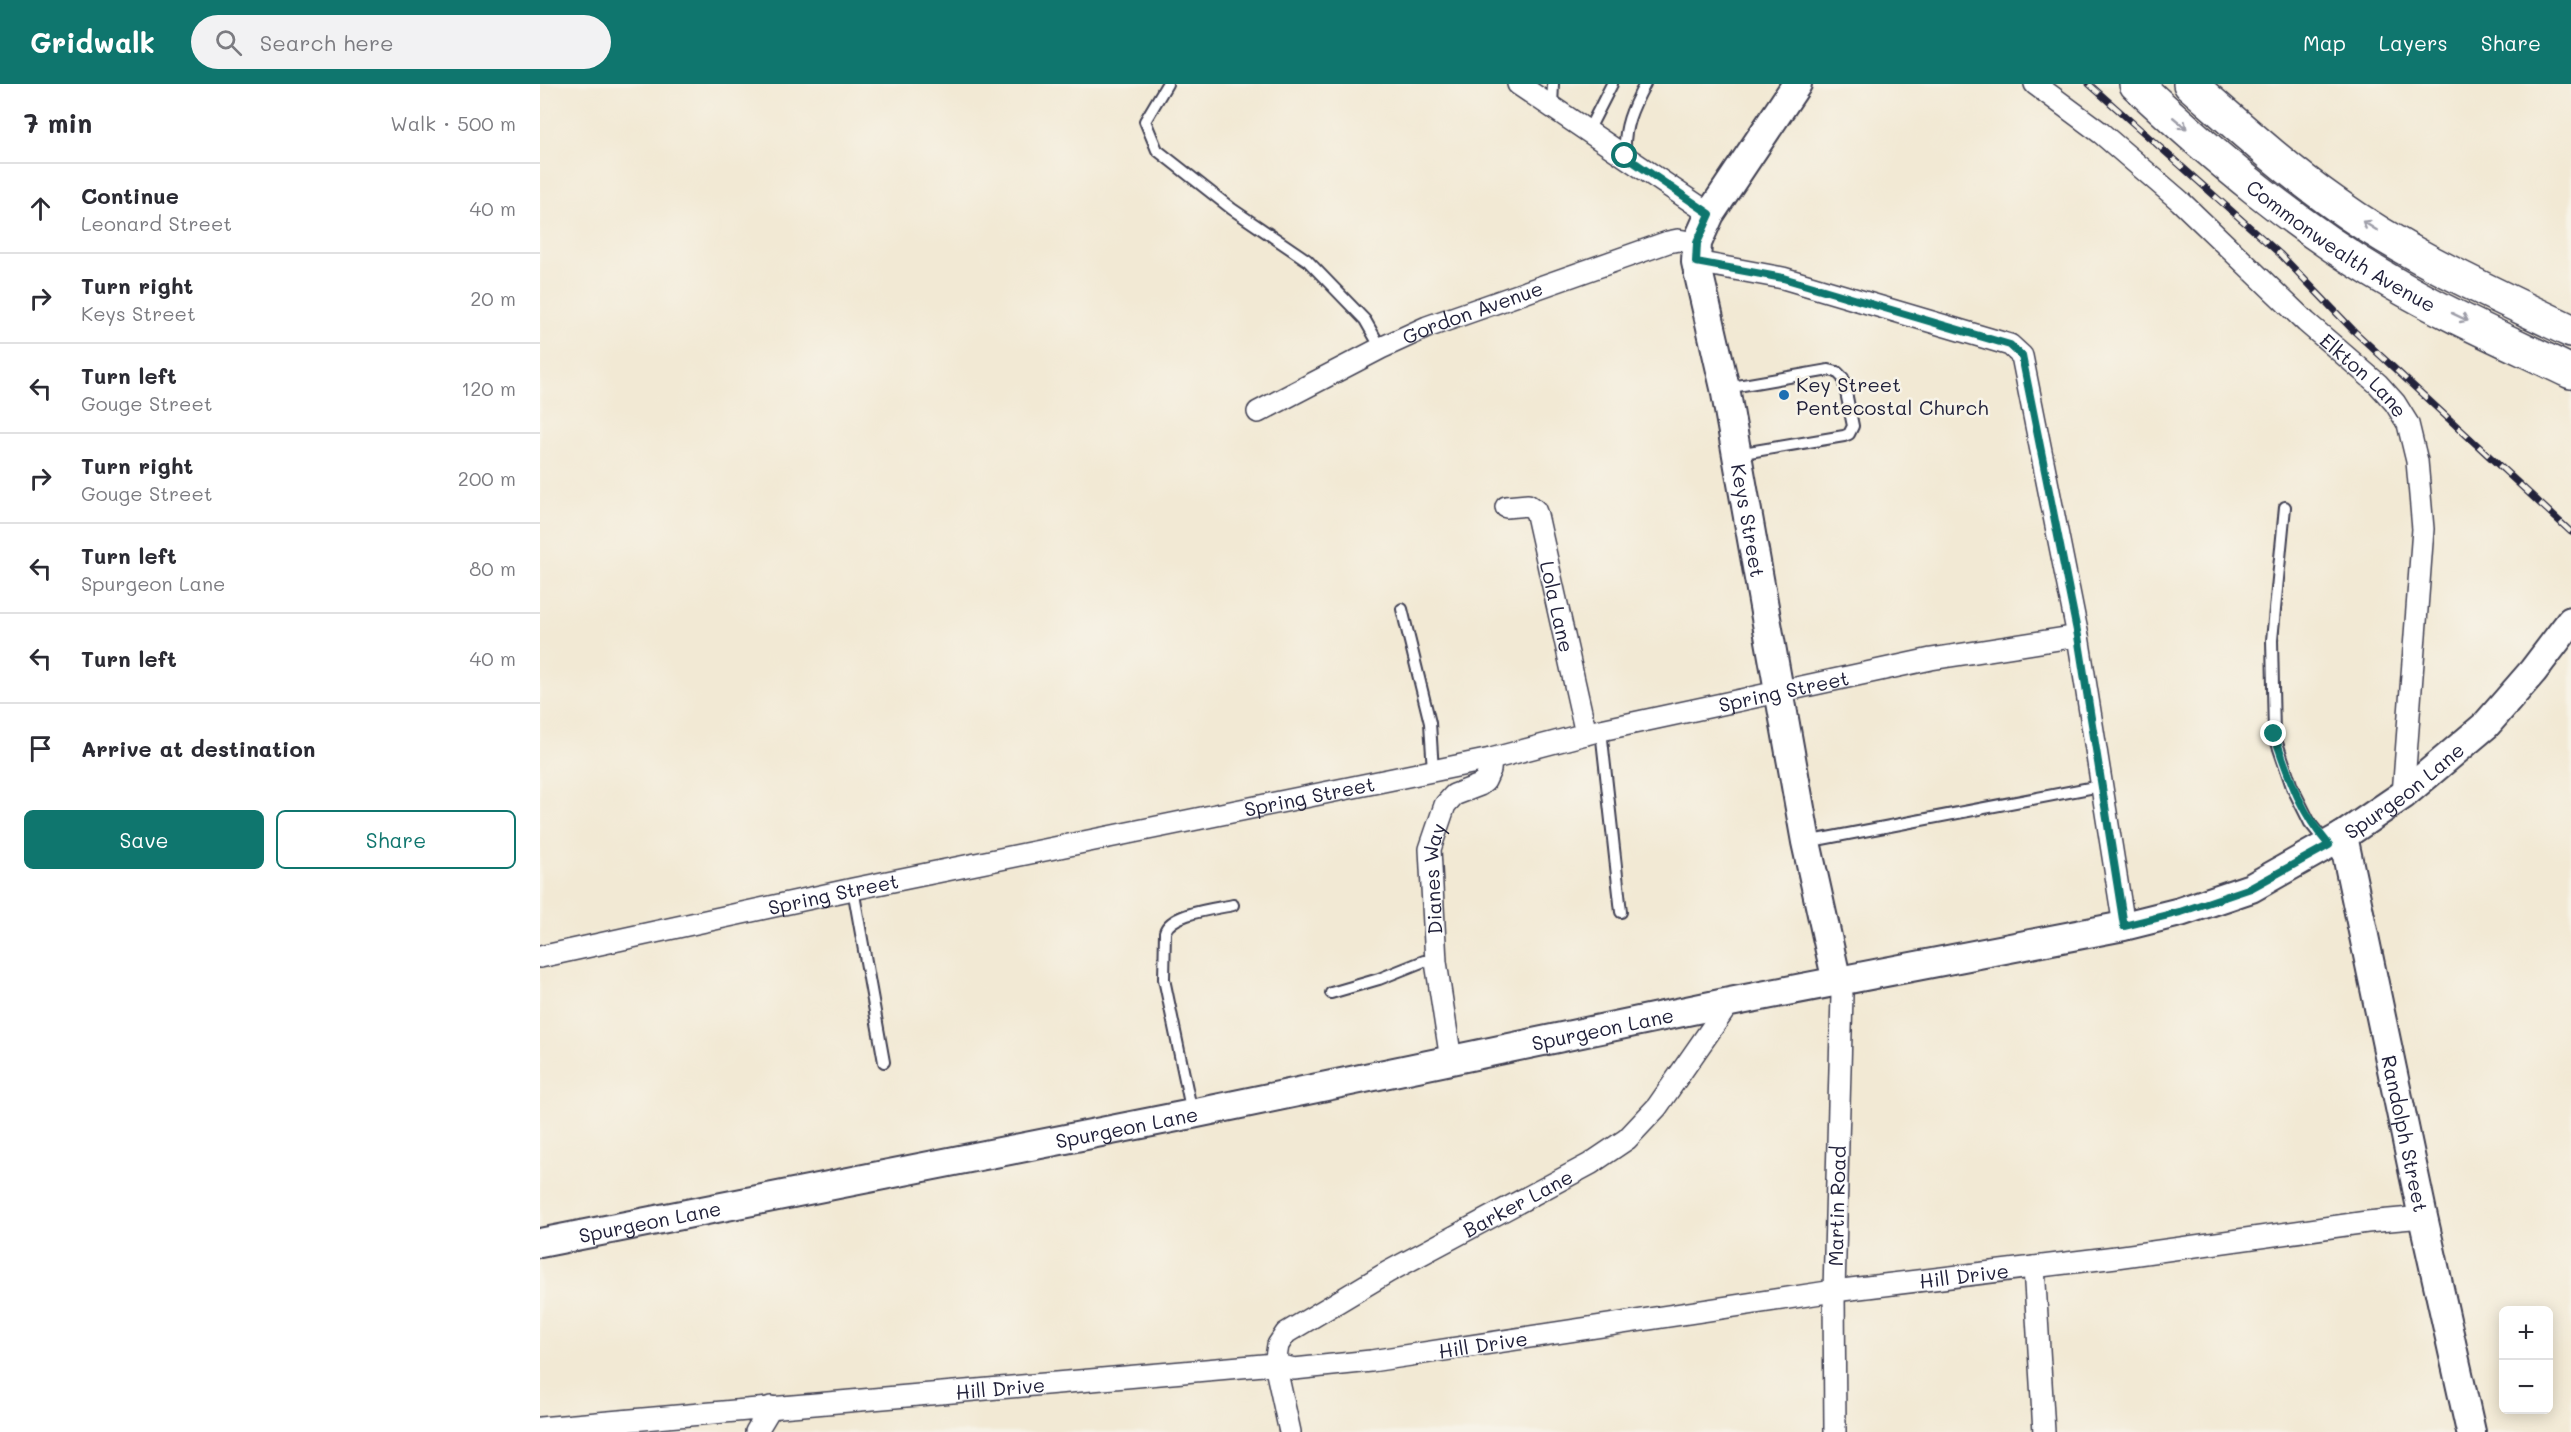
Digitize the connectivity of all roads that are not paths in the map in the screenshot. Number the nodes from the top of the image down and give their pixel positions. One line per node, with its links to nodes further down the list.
1 (1167, 84): 18 (lane)
2 (1518, 84): 10 (street)
3 (1553, 84): 10 (lane)
4 (1611, 84): 11 (lane)
5 (1645, 84): 12 (lane)
6 (1797, 84): 13 (street)
7 (2035, 84): 33 (street, Elkton Lane)
8 (2136, 84): 16 (highway, Commonwealth Avenue, one-way to 16)
9 (2190, 84): 14 (highway, Commonwealth Avenue, one-way to 9)
10 (1551, 106): 11 (street)
11 (1588, 131): 12 (street)
12 (1625, 156): 13 (street)
13 (1710, 214): 15 (street)
14 (2409, 251): 16 (highway); 17 (highway, Commonwealth Avenue)
15 (1697, 253): 18 (street, Gordon Avenue); 20 (street, Keys Street); 27 (street, Gordon Avenue)
16 (2390, 282): 19 (highway, Commonwealth Avenue, one-way to 19)
17 (2571, 331)
18 (1381, 348): 21 (street, Gordon Avenue)
19 (2571, 372)
20 (1725, 388): 22 (street, Keys Street); 22 (lane)
21 (1258, 412)
22 (1737, 454): 28 (street, Keys Street)
23 (1506, 507): 29 (street, Lola Lane)
24 (2285, 507): 34 (lane)
25 (1402, 609): 31 (lane)
26 (2571, 621): 33 (street, Spurgeon Lane)
27 (2078, 636): 28 (street, Spring Street); 32 (street, Gordon Avenue)
28 (1779, 692): 29 (street, Spring Street); 35 (street, Keys Street)
29 (1594, 732): 30 (street, Spring Street); 38 (lane)
30 (1491, 759): 31 (street, Spring Street); 41 (street, Dianes Way)
31 (1433, 771): 36 (street, Spring Street)
32 (2100, 786): 35 (lane); 39 (street, Gordon Avenue)
33 (2403, 795): 34 (street, Spurgeon Lane)
34 (2336, 841): 39 (street, Spurgeon Lane); 48 (street, Randolph Street)
35 (1806, 842): 42 (street, Keys Street)
36 (854, 889): 40 (street, Spring Street); 46 (lane)
37 (1233, 905): 47 (lane)
38 (1621, 912)
39 (2124, 926): 42 (street, Spurgeon Lane)
40 (540, 957)
41 (1436, 962): 43 (lane); 45 (street, Dianes Way)
42 (1837, 981): 44 (street, Spurgeon Lane); 51 (street, Martin Road)
43 (1331, 993)
44 (1730, 1002): 45 (street, Spurgeon Lane); 52 (street, Barker Lane)
45 (1451, 1060): 47 (street, Spurgeon Lane)
46 (884, 1062)
47 (1192, 1114): 49 (street, Spurgeon Lane)
48 (2423, 1217): 50 (street, Hill Drive); 59 (street, Randolph Street)
49 (540, 1243)
50 (2034, 1267): 51 (street, Hill Drive); 58 (street)
51 (1834, 1291): 52 (street, Hill Drive); 57 (street, Martin Road)
52 (1275, 1364): 53 (street, Hill Drive); 56 (street)
53 (771, 1407): 54 (street, Hill Drive); 55 (street)
54 (540, 1428)
55 (756, 1432)
56 (1290, 1432)
57 (1834, 1432)
58 (2044, 1432)
59 (2471, 1432)

